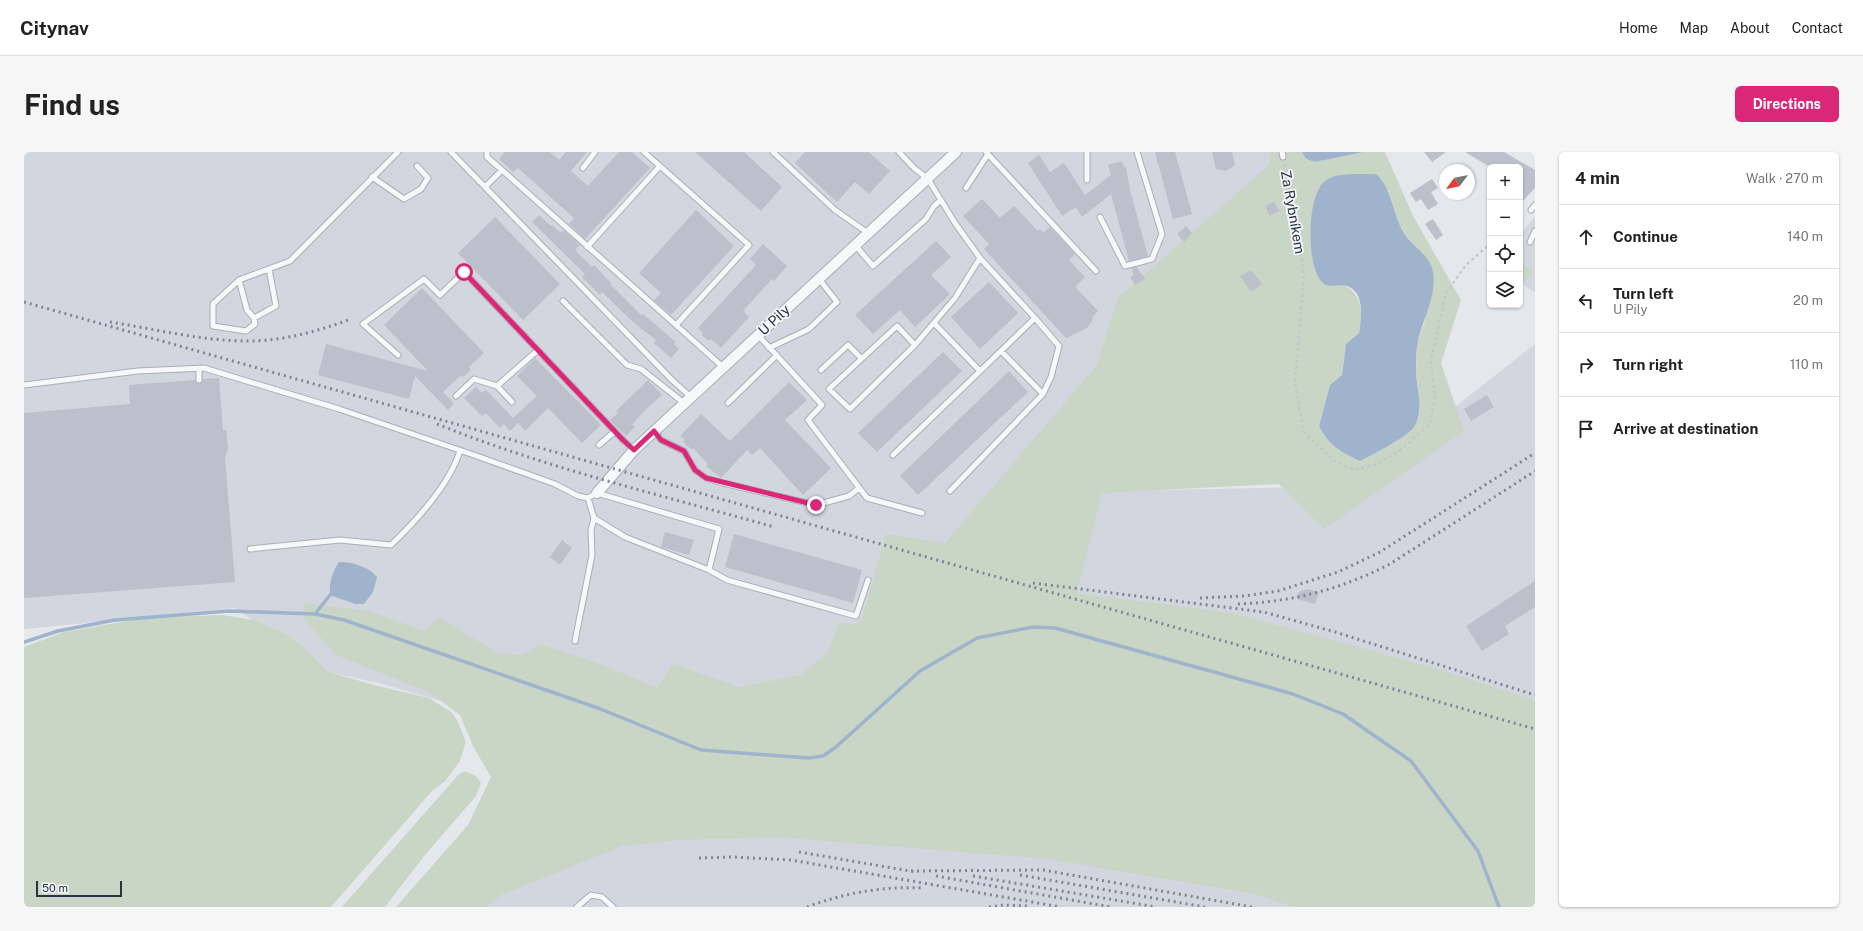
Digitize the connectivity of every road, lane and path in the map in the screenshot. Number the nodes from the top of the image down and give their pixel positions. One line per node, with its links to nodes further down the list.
1 (398, 152): 17 (lane)
2 (451, 152): 20 (lane)
3 (487, 152): 16 (lane)
4 (595, 152): 15 (lane)
5 (644, 152): 14 (lane)
6 (773, 152): 25 (lane)
7 (899, 152): 18 (lane)
8 (956, 152): 18 (street, U Pily)
9 (1087, 152): 19 (lane)
10 (1137, 152): 23 (lane)
11 (987, 153): 21 (lane); 32 (lane)
12 (1282, 155): 29 (path, Za Rybníkem)
13 (417, 166): 17 (lane)
14 (660, 166): 28 (lane); 39 (lane)
15 (583, 168)
16 (502, 170): 20 (lane); 28 (lane)
17 (372, 177): 31 (lane)
18 (928, 179): 22 (lane); 25 (street, U Pily)
19 (1087, 180)
20 (485, 187): 57 (lane)
21 (966, 188)
22 (941, 200): 27 (lane); 30 (lane)
23 (1100, 217)
24 (1535, 231): 26 (lane)
25 (868, 233): 27 (street, U Pily)
26 (1530, 242)
27 (855, 245): 33 (street, U Pily)
28 (587, 246): 39 (lane)
29 (1487, 247)
30 (980, 258): 37 (lane); 38 (lane)
31 (269, 268): 34 (lane); 36 (lane)
32 (1096, 271)
33 (819, 278): 40 (street, U Pily); 42 (lane)
34 (239, 280): 36 (lane); 36 (lane)
35 (563, 301): 57 (lane)
36 (254, 318)
37 (1035, 318): 44 (lane); 55 (lane)
38 (934, 323): 41 (lane); 51 (lane)
39 (676, 325): 48 (lane)
40 (758, 335): 42 (lane); 48 (street, U Pily)
41 (915, 345): 47 (lane); 47 (lane)
42 (769, 348): 45 (lane)
43 (538, 350): 46 (lane); 54 (lane); 61 (lane)
44 (1001, 351): 51 (lane); 55 (lane)
45 (777, 355): 59 (lane); 66 (lane)
46 (398, 356)
47 (861, 358): 50 (lane)
48 (723, 367): 57 (street, U Pily)
49 (199, 368): 52 (lane); 53 (lane); 64 (lane)
50 (821, 370)
51 (980, 372): 65 (lane)
52 (199, 380)
53 (24, 385)
54 (497, 386): 56 (lane); 58 (lane)
55 (1043, 394): 67 (lane)
56 (456, 396)
57 (688, 400): 60 (street, U Pily)
58 (512, 402)
59 (728, 403)
60 (654, 431): 63 (street, U Pily); 66 (lane)
61 (614, 432): 62 (lane); 63 (lane)
62 (599, 445)
63 (634, 450): 68 (street, U Pily)
64 (460, 451): 68 (lane); 71 (lane)
65 (893, 455)
66 (860, 488): 69 (lane)
67 (950, 491)
68 (593, 496): 70 (lane); 72 (lane)
69 (922, 514)
70 (594, 518): 72 (lane); 74 (lane)
71 (250, 549)
72 (709, 570): 73 (lane)
73 (868, 580)
74 (575, 641)
75 (577, 907): 76 (lane)
76 (613, 907)

